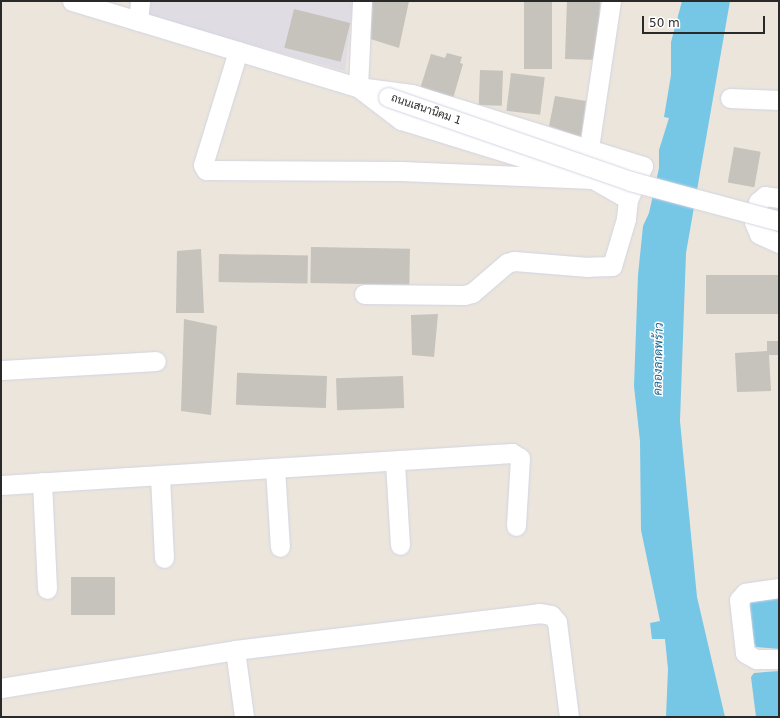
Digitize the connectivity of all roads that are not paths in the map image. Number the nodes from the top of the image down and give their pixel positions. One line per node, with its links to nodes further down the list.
1 (72, 1): 5 (street, ถนนเสนานิคม 1)
2 (140, 1): 5 (street)
3 (362, 1): 7 (street)
4 (611, 1): 10 (street)
5 (138, 21): 6 (street, ถนนเสนานิคม 1)
6 (238, 51): 7 (street, ถนนเสนานิคม 1); 11 (street)
7 (358, 87): 10 (street); 11 (street); 14 (street, ถนนเสนานิคม 1, bridge)
8 (730, 98): 9 (street)
9 (779, 100)
10 (589, 148): 13 (street)
11 (593, 179): 13 (street)
12 (779, 198): 15 (street)
13 (628, 199): 16 (street)
14 (779, 222)
15 (779, 243)
16 (364, 294)
17 (156, 361): 18 (street)
18 (1, 370)
19 (395, 463): 20 (street); 24 (street); 25 (street)
20 (275, 468): 21 (street); 26 (street)
21 (160, 476): 22 (street); 27 (street)
22 (42, 482): 23 (street); 29 (street)
23 (1, 485)
24 (516, 526)
25 (400, 545)
26 (280, 547)
27 (164, 558)
28 (779, 588): 31 (street)
29 (47, 589)
30 (235, 650): 32 (street); 33 (street); 34 (street)
31 (779, 659)
32 (1, 688)
33 (244, 717)
34 (569, 717)

